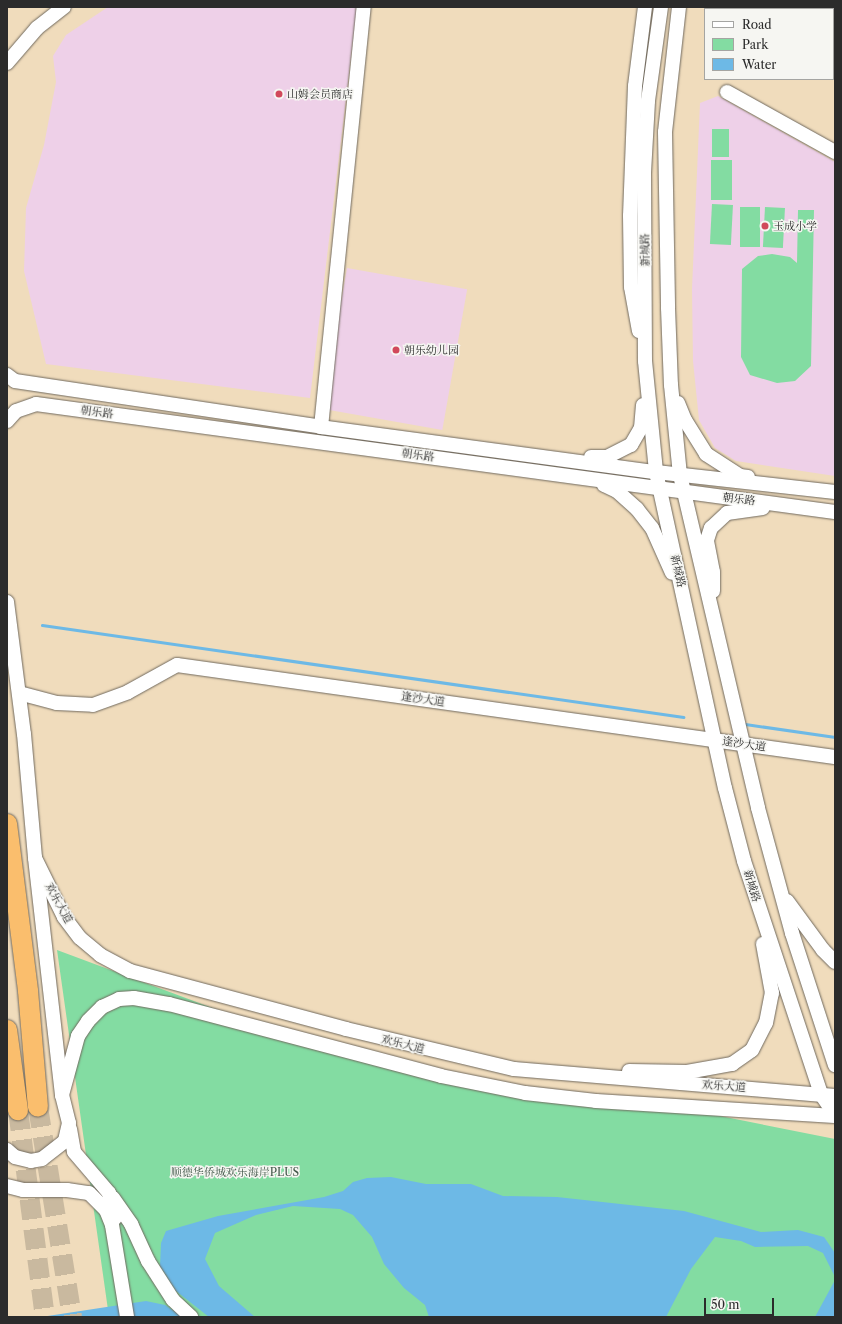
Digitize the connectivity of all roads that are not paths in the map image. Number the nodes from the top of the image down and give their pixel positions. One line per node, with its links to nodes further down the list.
1 (64, 7): 6 (street)
2 (364, 7): 15 (street)
3 (645, 7): 9 (street)
4 (661, 7): 9 (street, 新城路)
5 (679, 7): 11 (street, 新城路)
6 (7, 64)
7 (727, 92): 8 (street)
8 (835, 152)
9 (646, 368): 16 (street); 17 (street, 新城路)
10 (7, 375): 12 (street, 朝乐路)
11 (671, 385): 18 (street, 新城路); 20 (street)
12 (72, 389): 13 (street); 15 (street, 朝乐路)
13 (69, 408): 14 (street, 朝乐路); 19 (street, 朝乐路)
14 (7, 421)
15 (321, 428): 16 (street, 朝乐路)
16 (542, 457): 17 (street, 朝乐路)
17 (656, 472): 18 (street, 朝乐路); 21 (street, 新城路)
18 (680, 475): 20 (street, 朝乐路); 22 (street, 新城路)
19 (591, 479): 21 (street, 朝乐路); 27 (street)
20 (786, 486): 23 (street, 朝乐路)
21 (659, 488): 22 (street, 朝乐路); 27 (street, 新城路)
22 (684, 492): 24 (street, 朝乐路); 28 (street, 新城路)
23 (835, 492)
24 (789, 505): 25 (street, 朝乐路); 28 (street)
25 (835, 512)
26 (7, 602): 29 (street)
27 (685, 602): 30 (street, 新城路)
28 (711, 608): 31 (street, 新城路)
29 (19, 693): 30 (street, 逢沙大道); 34 (street)
30 (715, 740): 31 (street, 逢沙大道); 35 (street, 新城路)
31 (744, 744): 32 (street, 逢沙大道); 36 (street, 新城路)
32 (835, 757)
33 (7, 824): 49 (highway)
34 (35, 858): 40 (street, 欢乐大道); 47 (street)
35 (753, 888): 38 (street, 新城路); 44 (street)
36 (781, 893): 37 (street); 39 (street, 新城路)
37 (835, 962)
38 (783, 984): 39 (street); 46 (street, 新城路)
39 (809, 986): 43 (street, 新城路)
40 (295, 1016): 42 (street); 44 (street, 欢乐大道)
41 (7, 1030): 51 (highway)
42 (289, 1038): 47 (street, 欢乐大道); 50 (street, 欢乐大道)
43 (835, 1065)
44 (532, 1071): 45 (street, 欢乐大道)
45 (725, 1086): 46 (street, 欢乐大道); 50 (street)
46 (821, 1094): 48 (street, 欢乐大道); 52 (street, 新城路)
47 (62, 1095): 53 (street)
48 (835, 1096)
49 (38, 1107)
50 (725, 1107): 52 (street, 欢乐大道)
51 (18, 1110)
52 (835, 1116)
53 (69, 1123): 54 (street); 56 (street)
54 (7, 1150)
55 (7, 1186): 57 (street)
56 (109, 1193): 57 (street); 60 (street)
57 (117, 1241): 58 (street); 59 (street)
58 (127, 1317)
59 (131, 1317)
60 (191, 1317)

